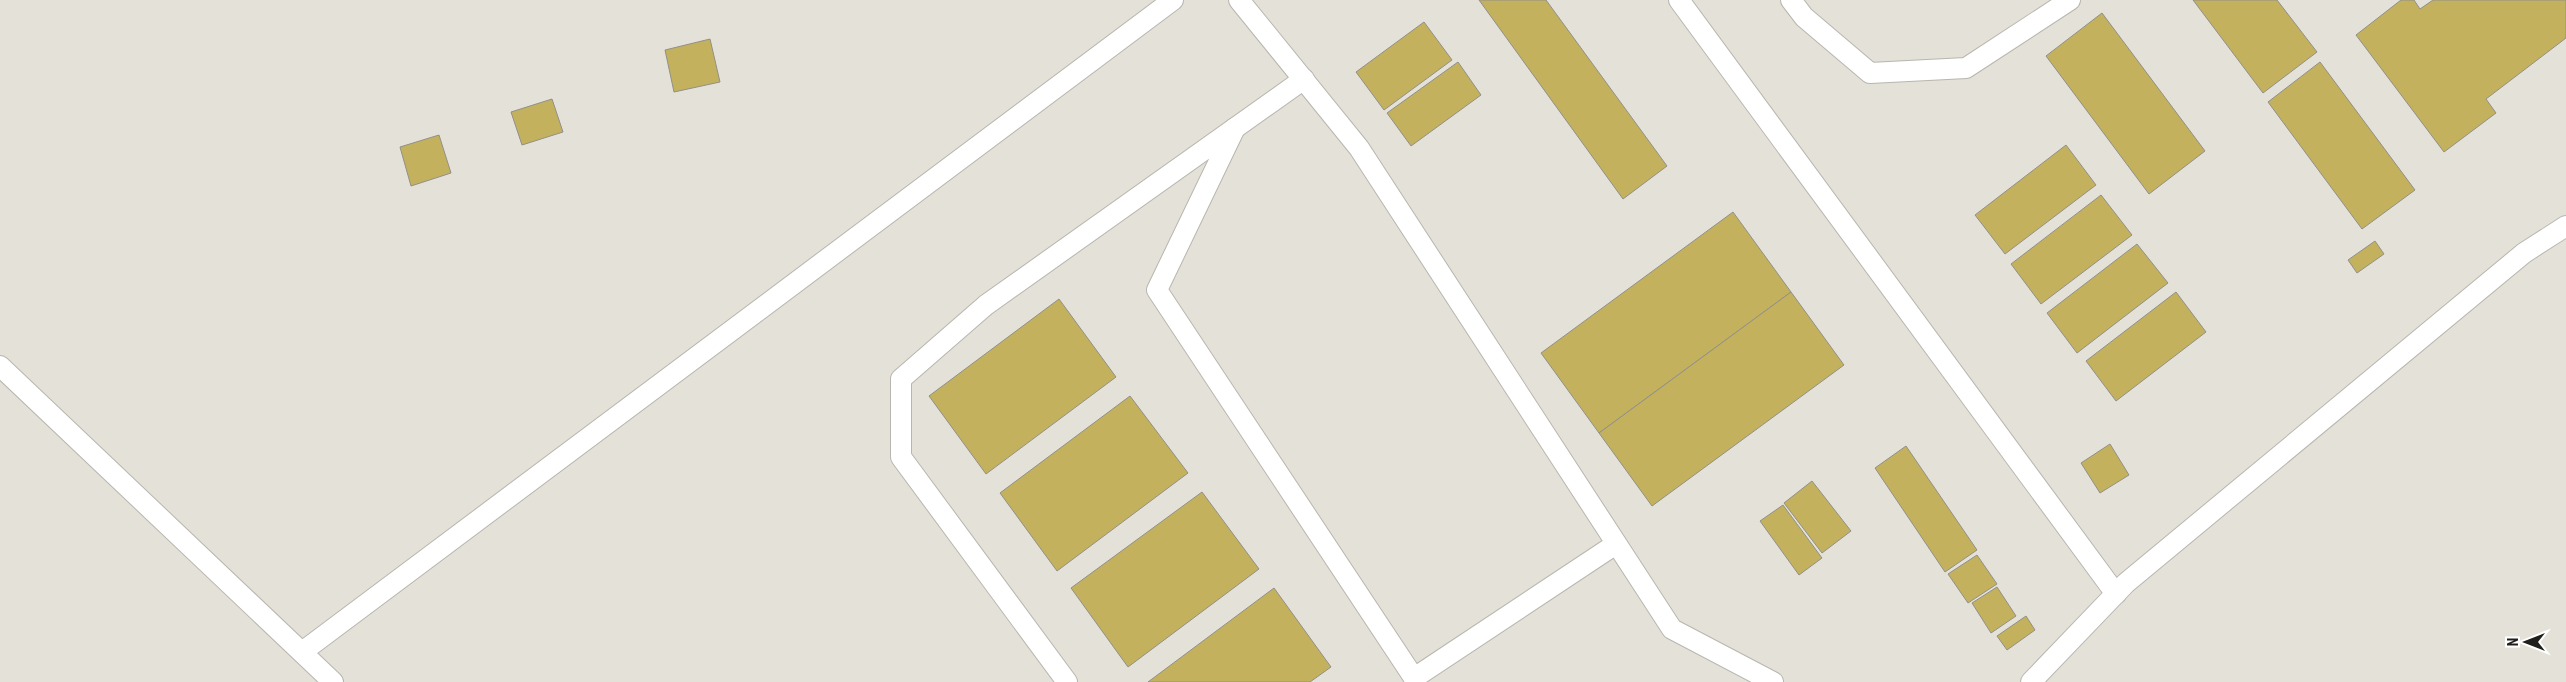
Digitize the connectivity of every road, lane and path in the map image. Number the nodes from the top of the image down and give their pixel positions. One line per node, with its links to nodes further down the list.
1 (1173, 0): 12 (lane)
2 (1239, 0): 6 (lane)
3 (1679, 0): 11 (lane)
4 (1790, 0): 5 (lane)
5 (2070, 0)
6 (1304, 79): 7 (lane); 10 (lane)
7 (1235, 128): 10 (lane); 14 (lane)
8 (2566, 226): 11 (lane)
9 (0, 366): 12 (lane)
10 (1616, 544): 15 (lane)
11 (2116, 594): 16 (lane)
12 (302, 652): 13 (lane)
13 (333, 682)
14 (1067, 682)
15 (1773, 682)
16 (2031, 682)

